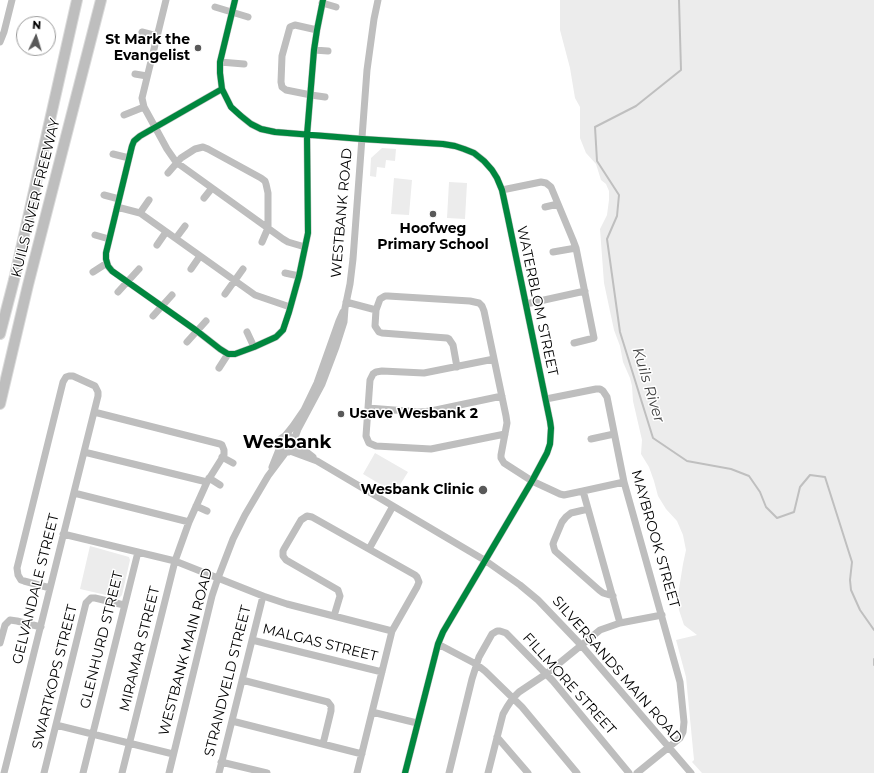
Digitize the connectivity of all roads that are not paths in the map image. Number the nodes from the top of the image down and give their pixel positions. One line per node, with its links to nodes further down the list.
1 (12, 0): 15 (street)
2 (76, 0): 78 (highway, KUILS RIVER FREEWAY)
3 (100, 0): 88 (highway, KUILS RIVER FREEWAY)
4 (166, 0): 14 (street)
5 (235, 0): 10 (street)
6 (378, 0): 29 (street, WESTBANK ROAD)
7 (323, 2): 9 (street); 12 (street)
8 (215, 7): 10 (street)
9 (336, 7)
10 (232, 12): 11 (street); 18 (street)
11 (248, 17)
12 (317, 30): 16 (street); 23 (street)
13 (142, 32): 14 (street)
14 (157, 36): 21 (street)
15 (0, 42)
16 (314, 50): 17 (street); 23 (street)
17 (328, 51)
18 (220, 62): 19 (street); 22 (street)
19 (244, 64)
20 (135, 74): 21 (street)
21 (147, 76): 25 (street)
22 (222, 89): 27 (street); 28 (street, WATERBLOM STREET)
23 (311, 95): 24 (street); 28 (street)
24 (325, 96)
25 (144, 107): 26 (street); 27 (street)
26 (124, 115)
27 (155, 128): 31 (street); 32 (street)
28 (307, 135): 29 (street, WATERBLOM STREET); 52 (street)
29 (362, 139): 35 (street, WATERBLOM STREET); 70 (street, WESTBANK ROAD)
30 (113, 154): 31 (street)
31 (129, 158): 37 (street)
32 (176, 162): 33 (street); 34 (street); 45 (street)
33 (168, 173)
34 (212, 188): 38 (street); 45 (street)
35 (502, 190): 40 (street); 69 (street, WATERBLOM STREET)
36 (104, 195): 37 (street)
37 (119, 198): 41 (street)
38 (204, 198)
39 (149, 200): 43 (street)
40 (558, 204): 42 (street); 53 (street)
41 (117, 207): 43 (street); 49 (street)
42 (544, 207)
43 (140, 213): 46 (street)
44 (185, 226): 48 (street)
45 (268, 228): 50 (street); 52 (street)
46 (166, 232): 48 (street); 51 (street)
47 (95, 235): 49 (street)
48 (176, 238): 55 (street)
49 (110, 239): 56 (street)
50 (262, 242)
51 (157, 245)
52 (305, 248): 62 (street)
53 (576, 248): 54 (street); 65 (street)
54 (553, 252)
55 (200, 256): 58 (street); 63 (street)
56 (107, 263): 60 (street); 64 (street)
57 (139, 269): 64 (street)
58 (191, 269)
59 (242, 269): 63 (street)
60 (93, 272)
61 (285, 273): 62 (street)
62 (299, 276): 72 (street)
63 (234, 280): 67 (street); 72 (street)
64 (128, 282): 66 (street); 71 (street)
65 (585, 291): 69 (street); 80 (street)
66 (118, 292)
67 (226, 294)
68 (172, 296): 71 (street)
69 (526, 304): 87 (street, WATERBLOM STREET)
70 (346, 305): 73 (street); 93 (street, WESTBANK ROAD); 95 (street, WESTBANK ROAD)
71 (162, 306): 74 (street); 76 (street)
72 (290, 307): 81 (street)
73 (376, 310): 83 (street); 84 (street)
74 (153, 316)
75 (206, 321): 76 (street)
76 (197, 331): 79 (street); 82 (street)
77 (247, 332): 81 (street)
78 (0, 334)
79 (187, 342)
80 (574, 343)
81 (254, 347): 82 (street)
82 (228, 354): 85 (street)
83 (494, 359): 84 (street); 86 (street)
84 (457, 367): 89 (street)
85 (219, 368)
86 (502, 396): 89 (street); 91 (street)
87 (546, 399): 92 (street, MAYBROOK STREET); 104 (street, WATERBLOM STREET)
88 (0, 404)
89 (368, 408): 91 (street)
90 (94, 412): 98 (street, GELVANDALE STREET); 99 (street); 120 (street, GELVANDALE STREET)
91 (505, 434): 104 (street)
92 (614, 434): 94 (street); 105 (street, MAYBROOK STREET)
93 (285, 436): 95 (street); 96 (street)
94 (591, 439)
95 (294, 442): 97 (street); 100 (street, SILVERSANDS MAIN ROAD)
96 (280, 447): 97 (street); 102 (street, WESTBANK MAIN ROAD)
97 (288, 451): 100 (street, SILVERSANDS MAIN ROAD); 102 (street, WESTBANK MAIN ROAD)
98 (84, 452): 103 (street); 108 (street, GELVANDALE STREET)
99 (222, 457): 101 (street); 103 (street, MIRAMAR STREET)
100 (317, 461): 110 (street, SILVERSANDS MAIN ROAD)
101 (233, 463)
102 (268, 476): 119 (street, WESTBANK MAIN ROAD)
103 (208, 480): 106 (street); 109 (street, MIRAMAR STREET)
104 (532, 481): 107 (street); 118 (street, WATERBLOM STREET)
105 (624, 482): 107 (street); 124 (street, MAYBROOK STREET)
106 (220, 485)
107 (584, 491): 111 (street)
108 (74, 493): 113 (street); 114 (street, GELVANDALE STREET)
109 (196, 506): 112 (street); 113 (street, MIRAMAR STREET)
110 (393, 506): 115 (street); 118 (street, SILVERSANDS MAIN ROAD)
111 (588, 509): 122 (street); 122 (street)
112 (207, 511)
113 (189, 522): 117 (street, MIRAMAR STREET)
114 (63, 534): 116 (street); 120 (street, GELVANDALE STREET)
115 (369, 549): 125 (street); 128 (street)
116 (138, 552): 117 (street); 123 (street, GLENHURD STREET)
117 (175, 561): 119 (street); 144 (street, MIRAMAR STREET)
118 (486, 561): 131 (street, WATERBLOM STREET); 132 (street, SILVERSANDS MAIN ROAD)
119 (218, 578): 121 (street); 147 (street, WESTBANK MAIN ROAD)
120 (50, 588): 127 (street, GELVANDALE STREET)
121 (263, 596): 125 (street); 129 (street, STRANDVELD STREET)
122 (613, 596): 126 (street)
123 (124, 605): 141 (street, SWARTKOPS STREET); 142 (street, GLENHURD STREET)
124 (662, 615): 126 (street); 146 (street, MAYBROOK STREET)
125 (334, 616): 128 (street)
126 (620, 624): 132 (street)
127 (40, 627): 130 (street); 150 (street, GELVANDALE STREET)
128 (392, 631): 134 (street)
129 (252, 640): 134 (street, MALGAS STREET); 136 (street, STRANDVELD STREET)
130 (0, 643)
131 (438, 644): 133 (street); 140 (street, WATERBLOM STREET)
132 (581, 645): 135 (street); 146 (street, SILVERSANDS MAIN ROAD)
133 (476, 664): 135 (street, FILLMORE STREET); 137 (street); 159 (street)
134 (382, 672): 138 (street)
135 (546, 674): 137 (street); 163 (street, FILLMORE STREET)
136 (242, 680): 139 (street, STRANDVELD STREET); 145 (street)
137 (513, 698): 143 (street); 162 (street)
138 (372, 712): 140 (street); 148 (street)
139 (232, 721): 145 (street); 149 (street, STRANDVELD STREET)
140 (417, 723): 158 (street, WATERBLOM STREET)
141 (56, 725): 142 (street); 151 (street, SWARTKOPS STREET)
142 (92, 734): 144 (street); 152 (street, GLENHURD STREET)
143 (497, 737): 160 (street); 161 (street)
144 (130, 743): 147 (street); 153 (street, MIRAMAR STREET)
145 (323, 744): 148 (street)
146 (668, 747): 164 (street, MAYBROOK STREET); 165 (street, SILVERSANDS MAIN ROAD)
147 (173, 754): 154 (street, WESTBANK MAIN ROAD)
148 (362, 754): 157 (street)
149 (221, 762): 155 (street, STRANDVELD STREET); 156 (street)
150 (4, 773)
151 (44, 773)
152 (83, 773)
153 (122, 773)
154 (168, 773)
155 (218, 773)
156 (267, 773)
157 (357, 773)
158 (405, 773)
159 (449, 773)
160 (488, 773)
161 (527, 773)
162 (577, 773)
163 (629, 773)
164 (637, 773)
165 (691, 773)

